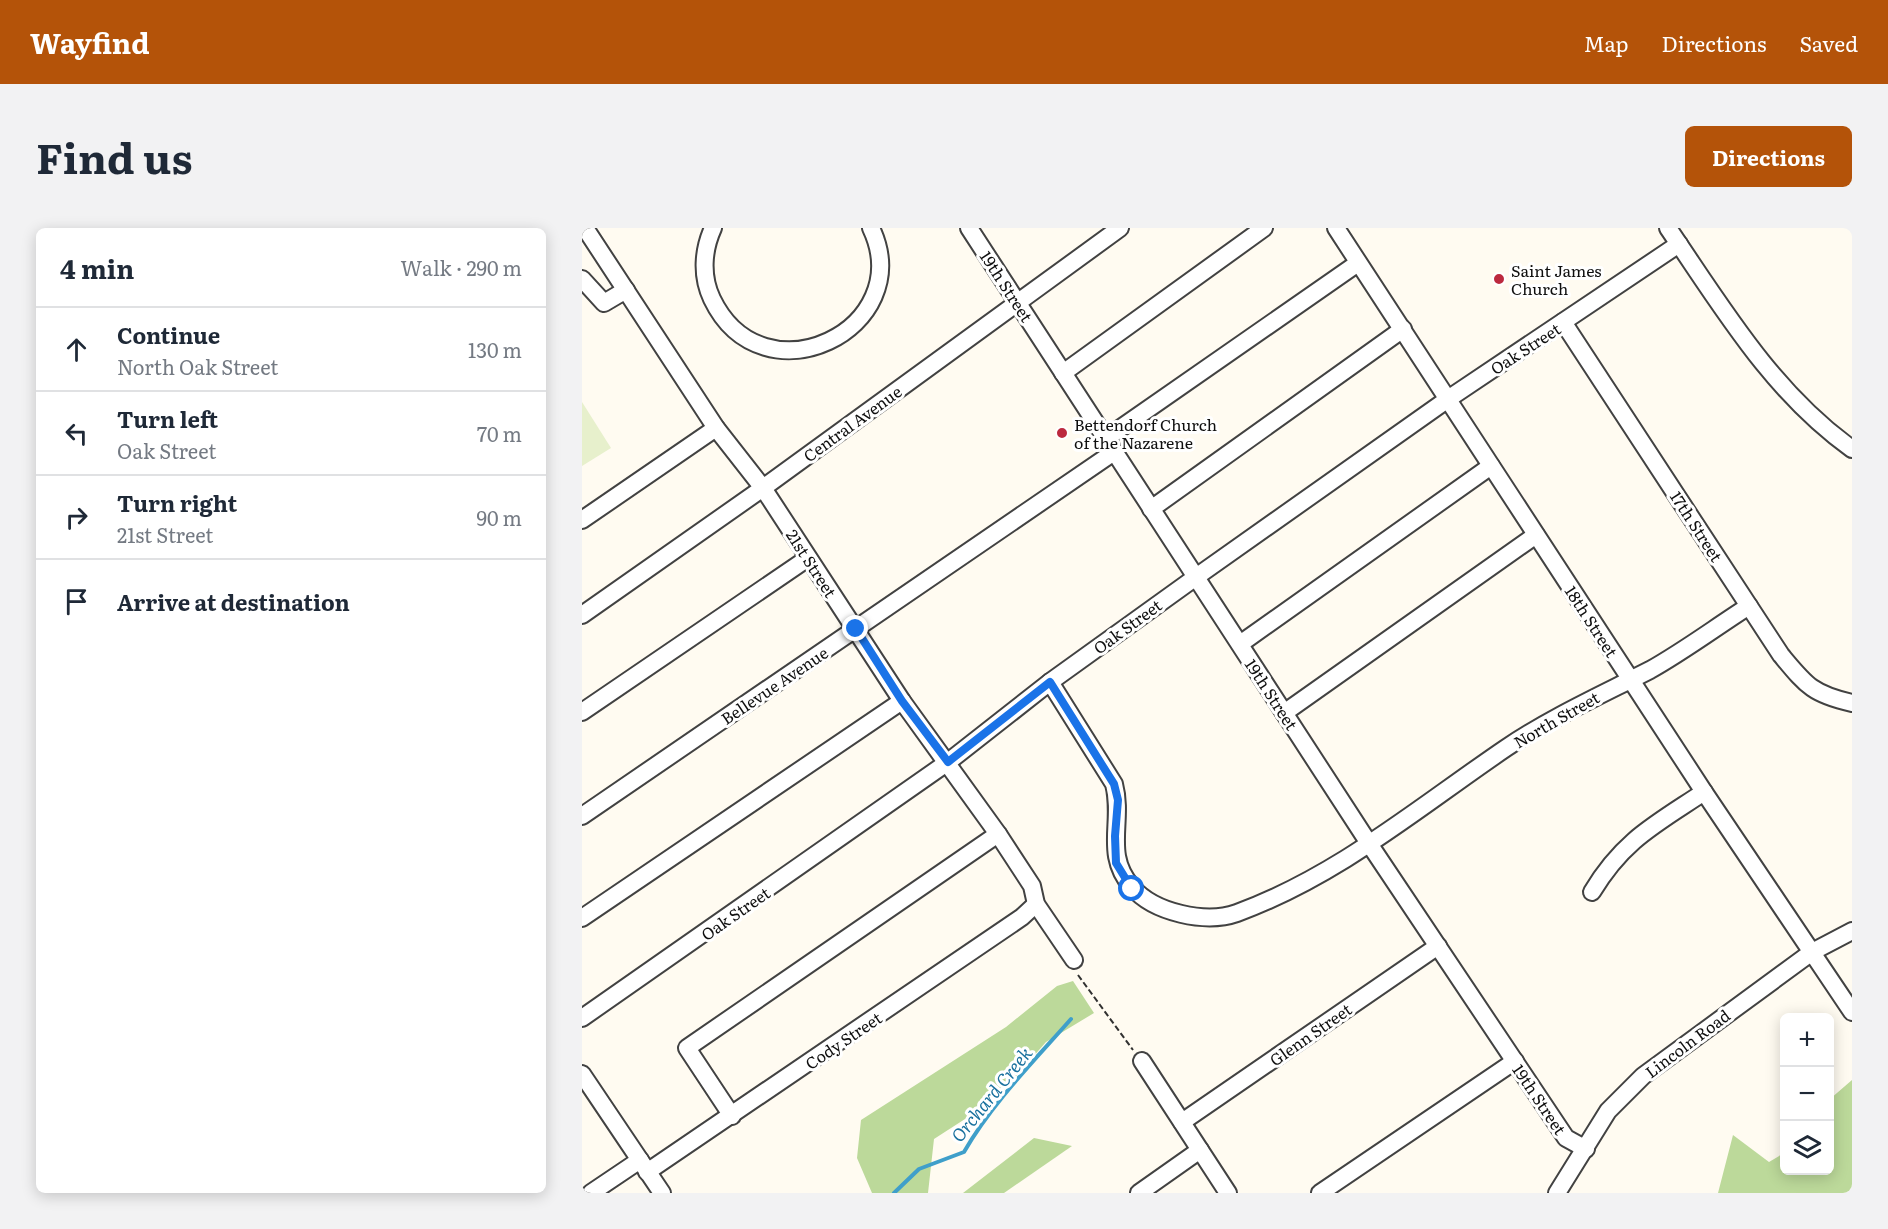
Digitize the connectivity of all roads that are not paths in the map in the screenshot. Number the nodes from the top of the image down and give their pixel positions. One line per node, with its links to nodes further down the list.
1 (585, 228): 12 (street, 21st Street)
2 (712, 228): 3 (street)
3 (871, 228)
4 (969, 228): 13 (street, 19th Street)
5 (1120, 228): 13 (street, Central Avenue)
6 (1264, 228): 16 (street)
7 (1336, 228): 10 (street, 18th Street)
8 (1668, 228): 9 (street)
9 (1679, 244): 14 (street, Oak Street); 20 (street)
10 (1358, 263): 15 (street, 18th Street); 19 (street, Bellevue Avenue)
11 (582, 279): 12 (street)
12 (626, 290): 18 (street, 21st Street)
13 (1017, 301): 16 (street, 19th Street); 22 (street, Central Avenue)
14 (1563, 322): 17 (street, Oak Street); 28 (street, 17th Street)
15 (1403, 329): 17 (street, 18th Street); 23 (street)
16 (1063, 373): 19 (street, 19th Street)
17 (1448, 399): 21 (street, 18th Street); 27 (street, Oak Street)
18 (716, 428): 22 (street, 21st Street); 24 (street)
19 (1109, 445): 23 (street, 19th Street); 30 (street, Bellevue Avenue)
20 (1852, 449)
21 (1491, 466): 25 (street, 18th Street); 31 (street)
22 (763, 488): 26 (street, 21st Street); 29 (street, Central Avenue)
23 (1151, 508): 27 (street, 19th Street)
24 (582, 520)
25 (1536, 535): 32 (street, 18th Street); 37 (street)
26 (808, 558): 30 (street, 21st Street); 36 (street)
27 (1196, 577): 31 (street, 19th Street); 33 (street, Oak Street)
28 (1749, 606): 32 (street, North Street); 35 (street, 17th Street)
29 (582, 615)
30 (856, 629): 34 (street, 21st Street); 40 (street, Bellevue Avenue)
31 (1240, 644): 37 (street, 19th Street)
32 (1630, 678): 39 (street, 18th Street); 42 (street, North Street)
33 (1050, 682): 38 (street, Oak Street); 42 (street, North Street)
34 (902, 701): 38 (street, 21st Street); 45 (street)
35 (1852, 703)
36 (582, 712)
37 (1284, 713): 42 (street, 19th Street)
38 (948, 762): 41 (street, 21st Street); 51 (street, Oak Street)
39 (1704, 792): 43 (street); 48 (street, 18th Street)
40 (582, 816)
41 (998, 834): 44 (street, 21st Street); 55 (street)
42 (1370, 845): 47 (street, 19th Street)
43 (1592, 892)
44 (1036, 904): 49 (street, 21st Street); 55 (street, Cody Street)
45 (582, 918)
46 (1852, 931): 48 (street, Lincoln Road)
47 (1438, 946): 52 (street, 19th Street); 56 (street, Glenn Street)
48 (1812, 952): 50 (street, 18th Street); 57 (street, Lincoln Road)
49 (1074, 960)
50 (1852, 1012)
51 (582, 1018)
52 (1515, 1060): 57 (street, 19th Street); 64 (street)
53 (1142, 1061): 56 (street)
54 (582, 1074): 59 (street)
55 (732, 1116): 59 (street, Cody Street)
56 (1182, 1122): 58 (street)
57 (1586, 1149): 65 (street, Lincoln Road)
58 (1200, 1150): 62 (street); 63 (street)
59 (643, 1166): 60 (street, Cody Street); 61 (street)
60 (591, 1193)
61 (662, 1193)
62 (1139, 1193)
63 (1228, 1193)
64 (1320, 1193)
65 (1557, 1193)

